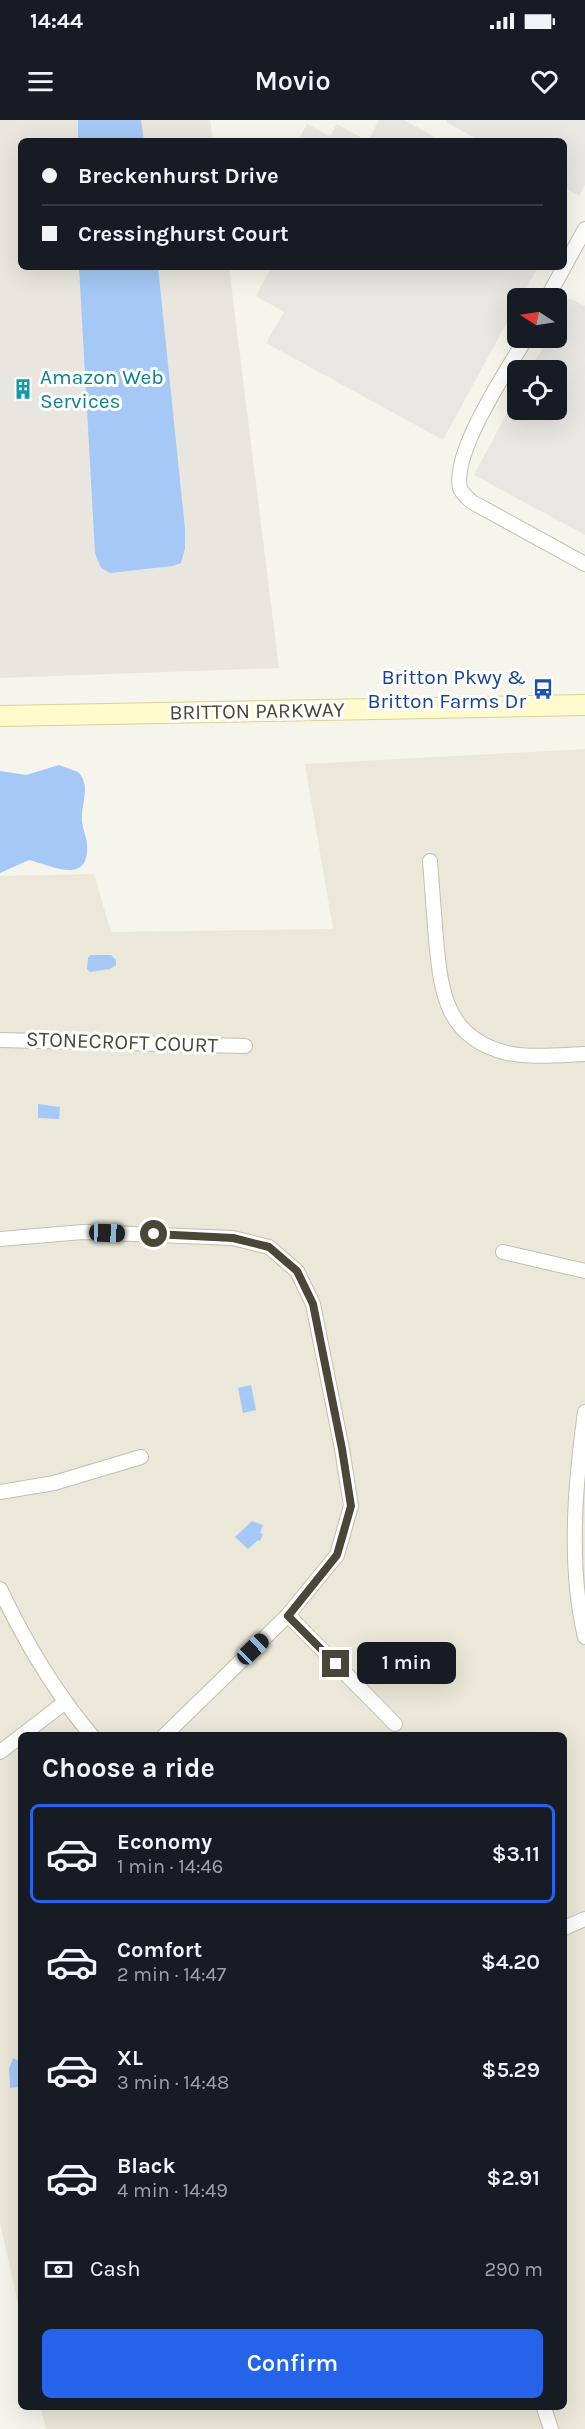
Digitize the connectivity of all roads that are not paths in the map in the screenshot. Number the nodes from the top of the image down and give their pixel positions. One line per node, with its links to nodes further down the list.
1 (585, 229): 2 (street)
2 (567, 262)
3 (562, 270): 4 (street)
4 (553, 288)
5 (520, 348): 6 (street)
6 (585, 564)
7 (585, 705): 8 (main road, BRITTON PARKWAY)
8 (0, 716)
9 (430, 861): 12 (street)
10 (0, 1040): 11 (street, STONECROFT COURT)
11 (245, 1046)
12 (585, 1054)
13 (0, 1239): 20 (street)
14 (503, 1252): 15 (street)
15 (585, 1271)
16 (585, 1412): 21 (street)
17 (141, 1457): 18 (street)
18 (0, 1492)
19 (0, 1589): 22 (street)
20 (288, 1616): 23 (street); 26 (street)
21 (585, 1637)
22 (64, 1703): 24 (street); 25 (street)
23 (394, 1724)
24 (26, 1732)
25 (89, 1732)
26 (168, 1732)
27 (18, 1738): 28 (street)
28 (0, 1752)
29 (585, 1919): 30 (street)
30 (567, 1927)
31 (545, 2410): 32 (street)
32 (551, 2429)

